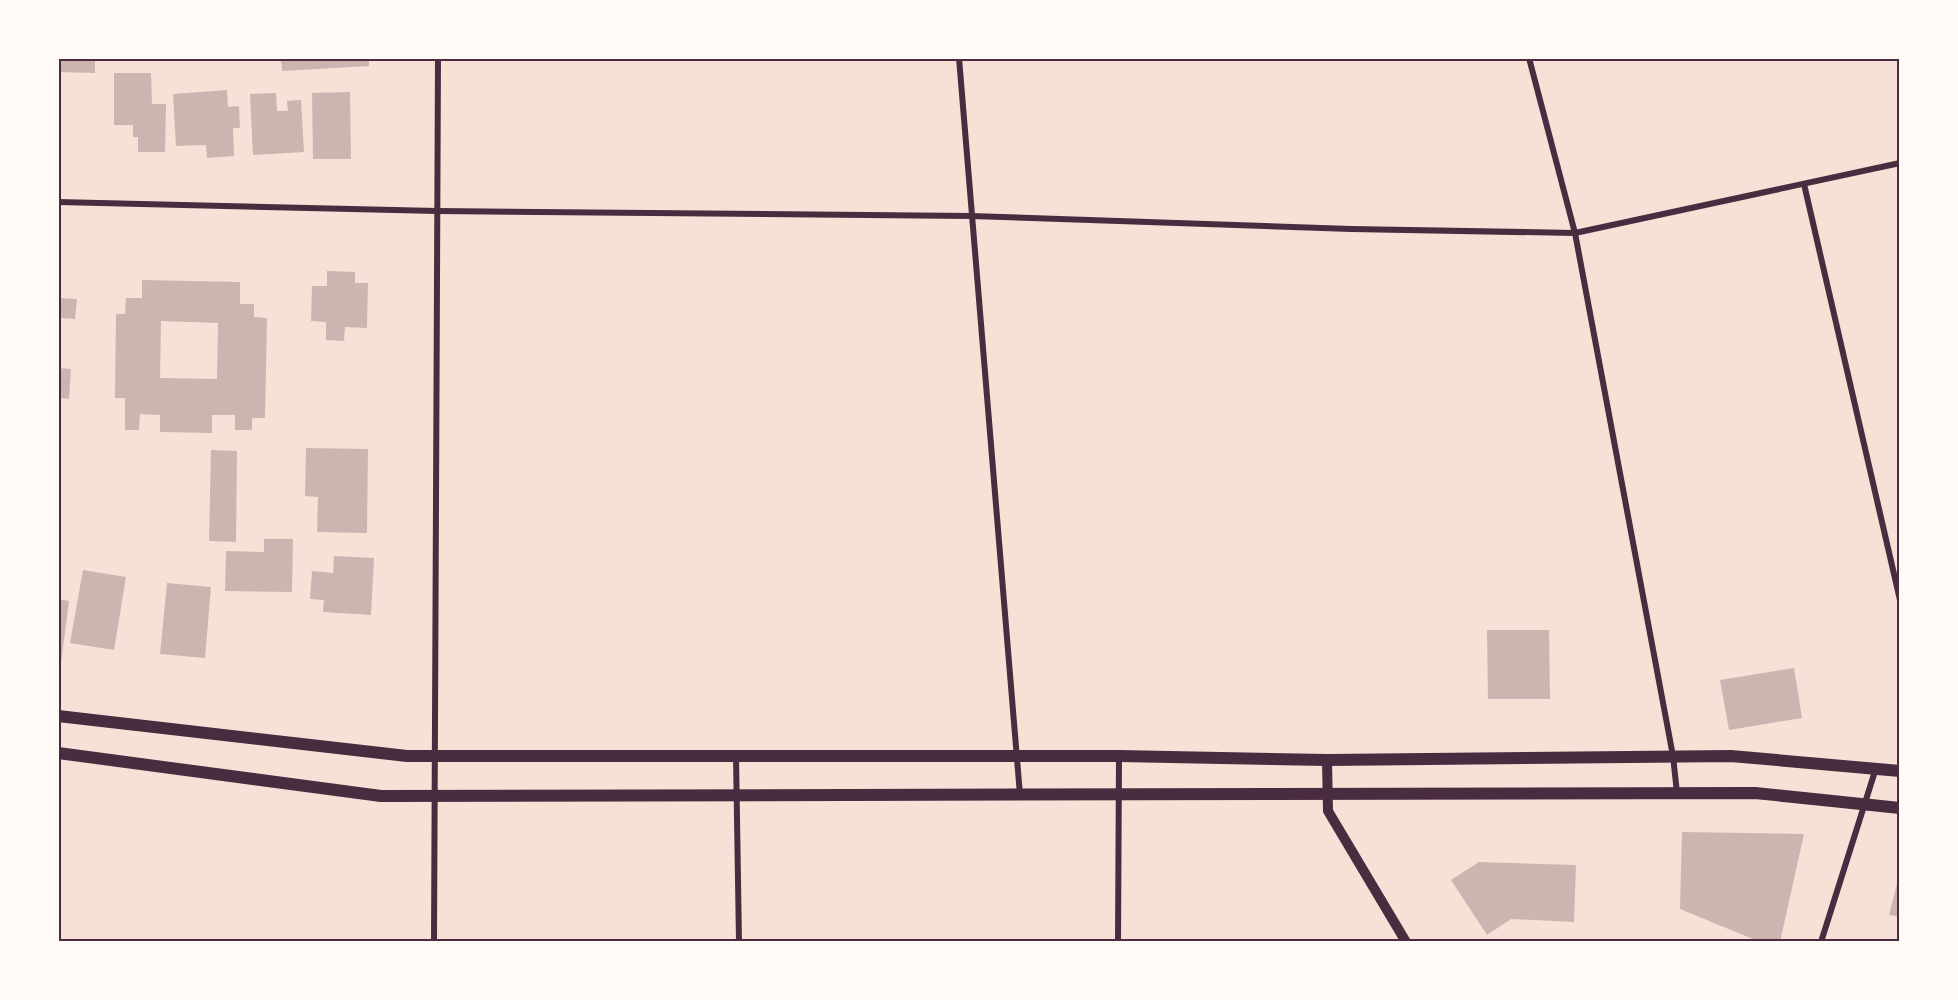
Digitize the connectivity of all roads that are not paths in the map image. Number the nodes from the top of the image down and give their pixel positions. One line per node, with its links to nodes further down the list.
1 (438, 58): 7 (street)
2 (959, 58): 8 (street)
3 (1528, 58): 9 (street)
4 (1899, 163): 5 (street)
5 (1804, 184): 9 (street); 10 (street)
6 (58, 202): 7 (street)
7 (437, 211): 8 (street); 13 (street)
8 (971, 216): 9 (street); 15 (street)
9 (1575, 232): 17 (street)
10 (1899, 600)
11 (58, 716): 13 (main road)
12 (58, 753): 26 (main road)
13 (433, 756): 14 (main road); 26 (street)
14 (736, 756): 15 (main road); 22 (street)
15 (1016, 756): 16 (main road); 23 (street)
16 (1119, 756): 18 (main road); 24 (street)
17 (1673, 756): 18 (main road); 19 (main road); 21 (street)
18 (1327, 760): 25 (street)
19 (1876, 768): 20 (main road); 27 (street)
20 (1899, 771)
21 (1677, 794): 25 (main road); 27 (main road)
22 (737, 795): 23 (main road); 26 (main road); 30 (street)
23 (1020, 795): 24 (main road)
24 (1119, 795): 25 (main road); 31 (street)
25 (1328, 795): 32 (street)
26 (435, 796): 29 (street)
27 (1864, 804): 28 (main road); 33 (street)
28 (1899, 808)
29 (434, 942)
30 (739, 942)
31 (1118, 942)
32 (1406, 942)
33 (1821, 942)

